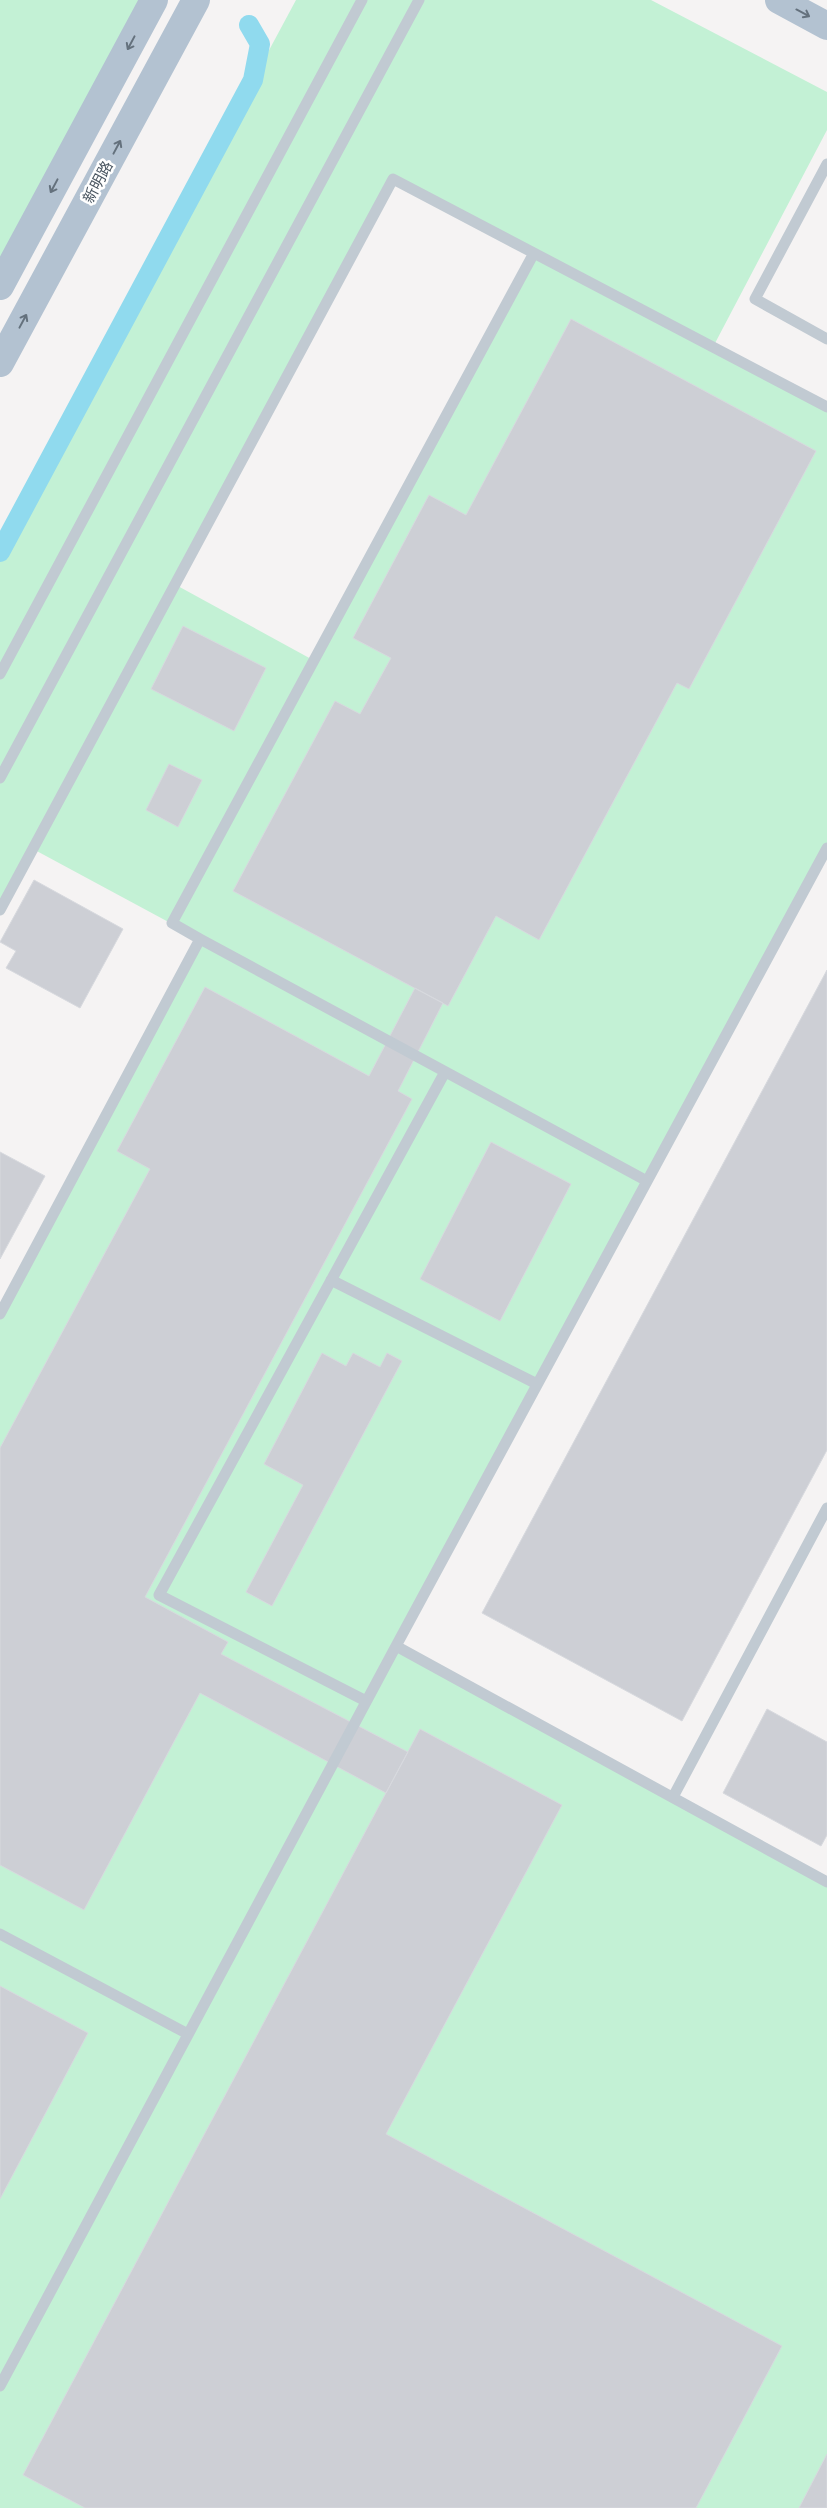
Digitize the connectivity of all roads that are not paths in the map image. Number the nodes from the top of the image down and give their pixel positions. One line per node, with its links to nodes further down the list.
1 (154, 0): 9 (main road, one-way to 9)
2 (196, 0): 11 (main road, 新明路, one-way to 2)
3 (362, 0): 13 (lane)
4 (419, 0): 14 (lane)
5 (779, 0): 6 (main road, one-way to 6)
6 (827, 26)
7 (827, 164): 10 (lane)
8 (534, 253): 12 (lane); 16 (lane); 17 (lane)
9 (0, 286)
10 (827, 339)
11 (0, 364)
12 (827, 407)
13 (0, 674)
14 (0, 778)
15 (827, 848): 19 (lane)
16 (0, 910)
17 (200, 939): 18 (lane); 21 (lane)
18 (445, 1072): 19 (lane); 20 (lane)
19 (646, 1181): 22 (lane)
20 (331, 1280): 22 (lane); 25 (lane)
21 (0, 1314)
22 (537, 1384): 24 (lane)
23 (827, 1508): 26 (lane)
24 (396, 1646): 25 (lane); 26 (lane)
25 (366, 1701): 29 (lane)
26 (673, 1797): 27 (lane)
27 (827, 1882)
28 (0, 1934): 29 (lane)
29 (188, 2034): 30 (lane)
30 (0, 2386)

